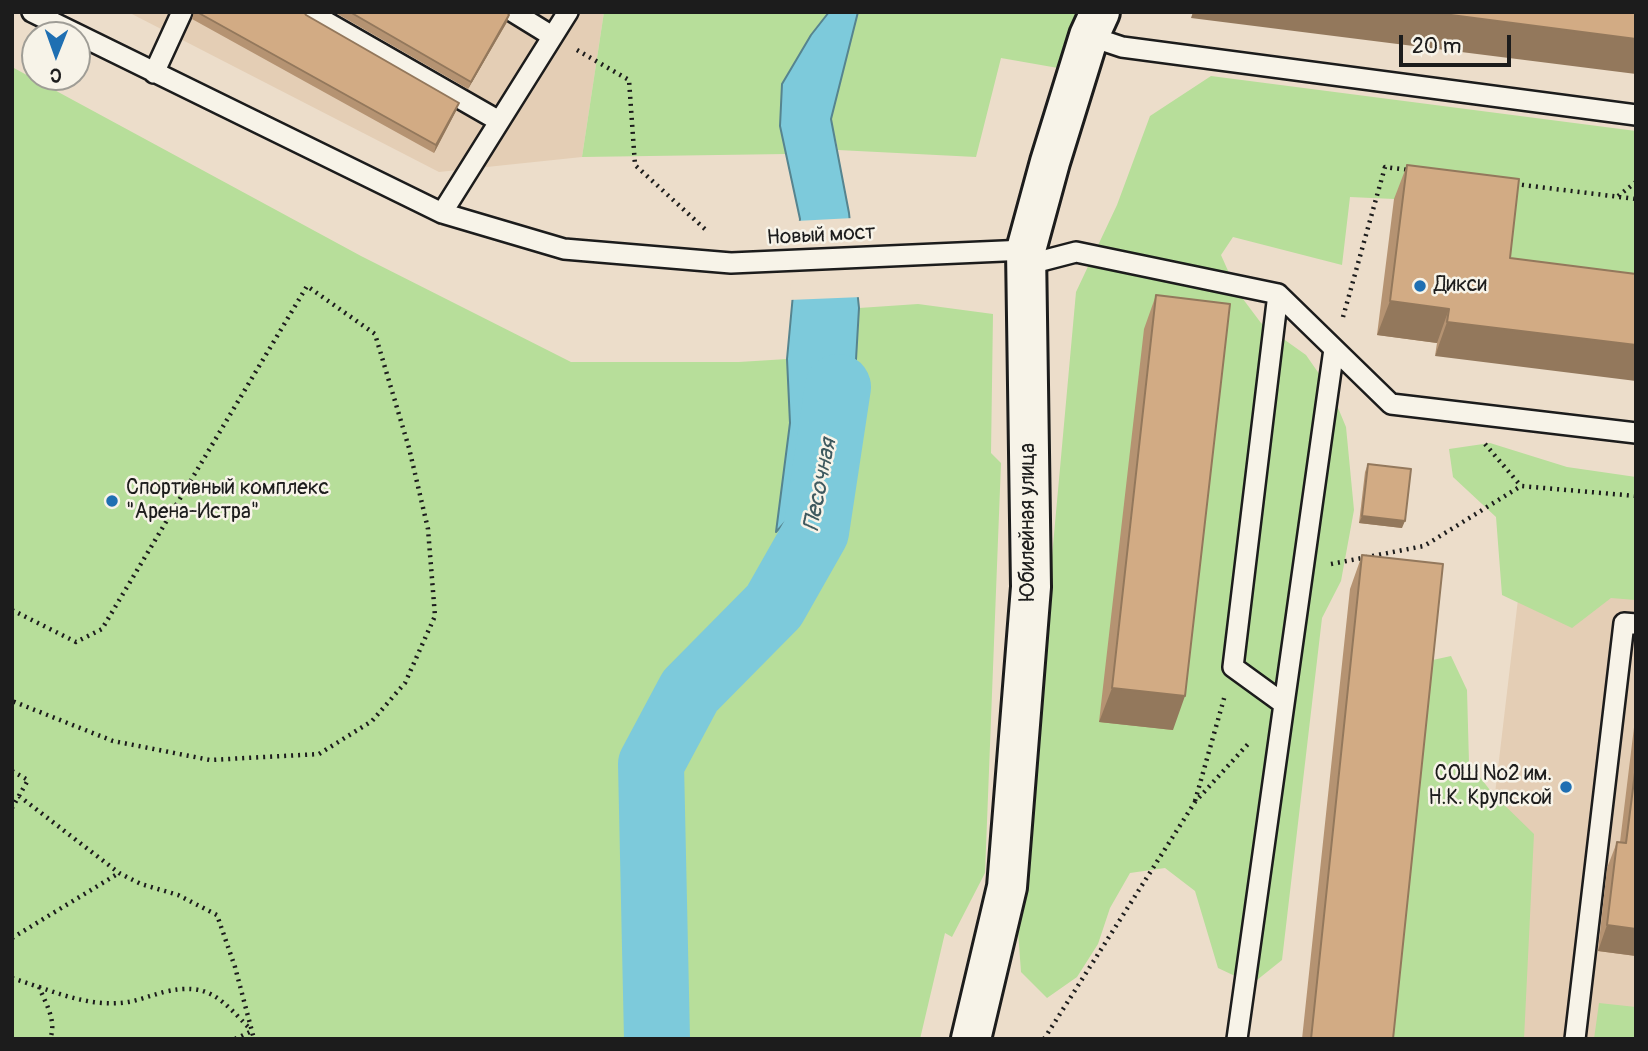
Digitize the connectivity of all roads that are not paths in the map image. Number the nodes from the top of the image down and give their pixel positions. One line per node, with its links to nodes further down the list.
1 (32, 12): 8 (lane, Новый мост)
2 (182, 12): 8 (lane)
3 (309, 12): 10 (lane)
4 (513, 12): 7 (lane)
5 (568, 12): 7 (lane)
6 (1094, 24): 9 (lane); 12 (street, Юбилейная улица)
7 (552, 36): 10 (lane)
8 (154, 73): 11 (lane, Новый мост)
9 (1636, 115)
10 (499, 121): 11 (lane)
11 (442, 213): 12 (lane, Новый мост)
12 (1026, 257): 13 (lane, Новый мост); 18 (street, Юбилейная улица)
13 (1278, 294): 14 (lane); 17 (lane)
14 (1334, 349): 15 (lane); 17 (lane)
15 (1636, 433)
16 (1636, 624): 20 (lane)
17 (1284, 704): 19 (lane)
18 (971, 1039)
19 (1237, 1039)
20 (1575, 1039)

